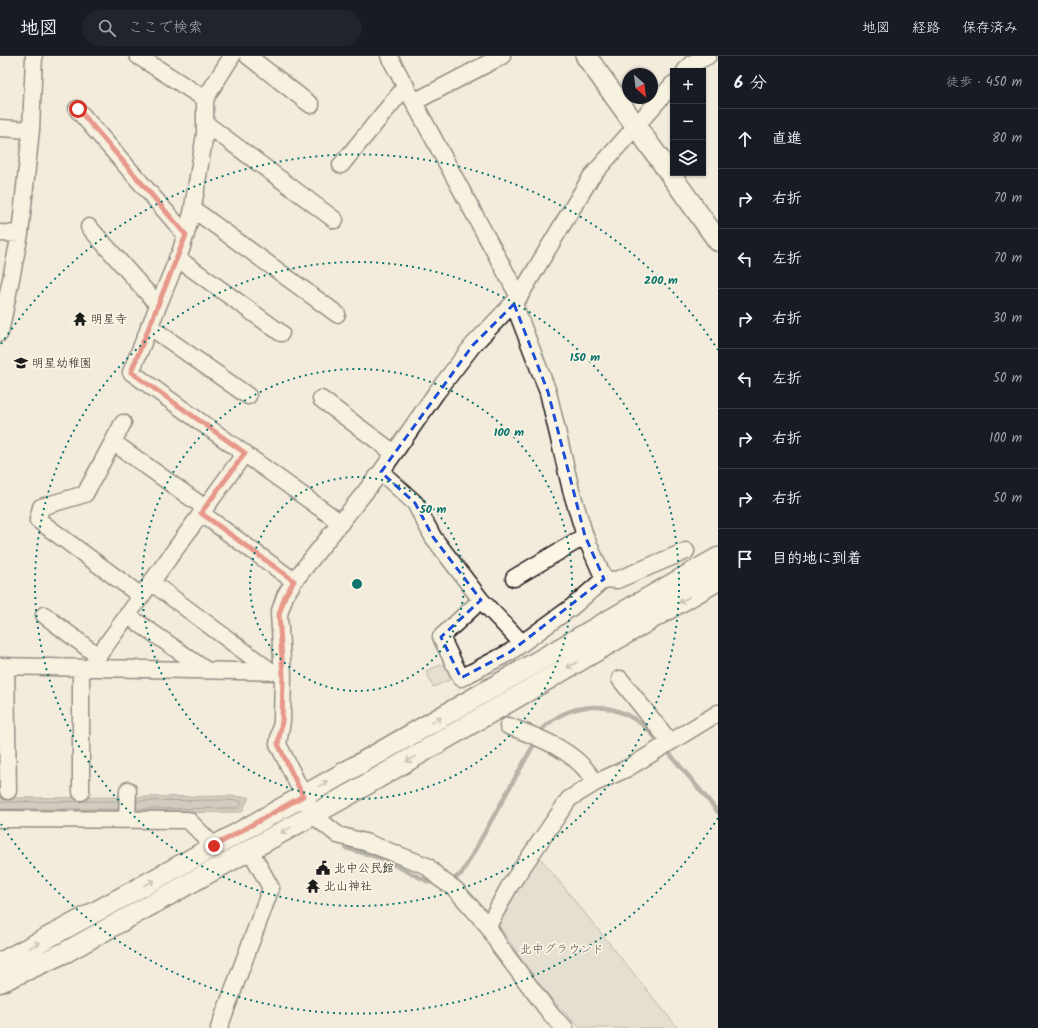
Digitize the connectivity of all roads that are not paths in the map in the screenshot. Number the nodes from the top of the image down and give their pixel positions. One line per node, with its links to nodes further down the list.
1 (34, 56): 19 (street)
2 (138, 56): 12 (street)
3 (248, 56): 14 (street)
4 (389, 56): 10 (street)
5 (502, 56): 13 (street)
6 (586, 56): 17 (street)
7 (708, 56): 9 (street)
8 (227, 58): 12 (street)
9 (688, 68)
10 (406, 86): 13 (street); 20 (street)
11 (670, 87): 17 (street)
12 (205, 99): 16 (street)
13 (414, 102): 29 (street)
14 (311, 105)
15 (78, 109): 26 (street)
16 (205, 123): 21 (street); 22 (street)
17 (635, 126): 27 (street); 29 (street)
18 (0, 128): 19 (street)
19 (31, 130): 25 (street)
20 (341, 165)
21 (193, 209): 26 (street); 31 (street)
22 (335, 220)
23 (88, 227): 30 (street)
24 (0, 233): 25 (street)
25 (20, 234): 33 (street)
26 (186, 235): 28 (street)
27 (718, 242)
28 (177, 258): 30 (street); 34 (street)
29 (516, 300): 40 (street); 44 (street)
30 (158, 306): 32 (street)
31 (337, 314)
32 (149, 326): 35 (street); 39 (street)
33 (0, 333)
34 (281, 333)
35 (248, 396)
36 (321, 399): 40 (street)
37 (123, 423): 38 (street)
38 (113, 442): 42 (street); 52 (street)
39 (245, 453): 42 (street); 43 (street)
40 (394, 453): 41 (street)
41 (381, 472): 43 (street); 53 (street)
42 (203, 511): 50 (street); 51 (street)
43 (340, 523): 50 (street)
44 (584, 536): 47 (street); 48 (street)
45 (686, 550): 48 (street)
46 (718, 558): 69 (street, one-way to 46)
47 (514, 578)
48 (604, 579): 56 (street)
49 (718, 580): 70 (street, one-way to 70)
50 (294, 581): 60 (street)
51 (151, 582): 52 (street); 60 (street)
52 (142, 596): 55 (street)
53 (481, 600): 56 (street); 56 (street)
54 (44, 615): 57 (street)
55 (127, 615): 57 (street); 59 (street)
56 (522, 643)
57 (90, 664): 58 (street); 59 (street); 68 (street)
58 (3, 666): 67 (street)
59 (206, 670): 60 (street)
60 (277, 672): 69 (street)
61 (620, 679): 64 (street)
62 (718, 714): 64 (street)
63 (508, 726): 65 (street)
64 (665, 745): 65 (street)
65 (595, 783): 75 (street)
66 (128, 790): 72 (street)
67 (8, 791)
68 (80, 792)
69 (303, 796): 70 (street); 73 (street)
70 (312, 815): 74 (street, one-way to 74); 75 (street)
71 (0, 819): 72 (street)
72 (127, 820): 73 (street)
73 (214, 846): 76 (street, one-way to 73)
74 (250, 850): 77 (street); 78 (street)
75 (488, 926): 79 (street)
76 (0, 963)
77 (0, 982)
78 (219, 1028)
79 (565, 1028)

